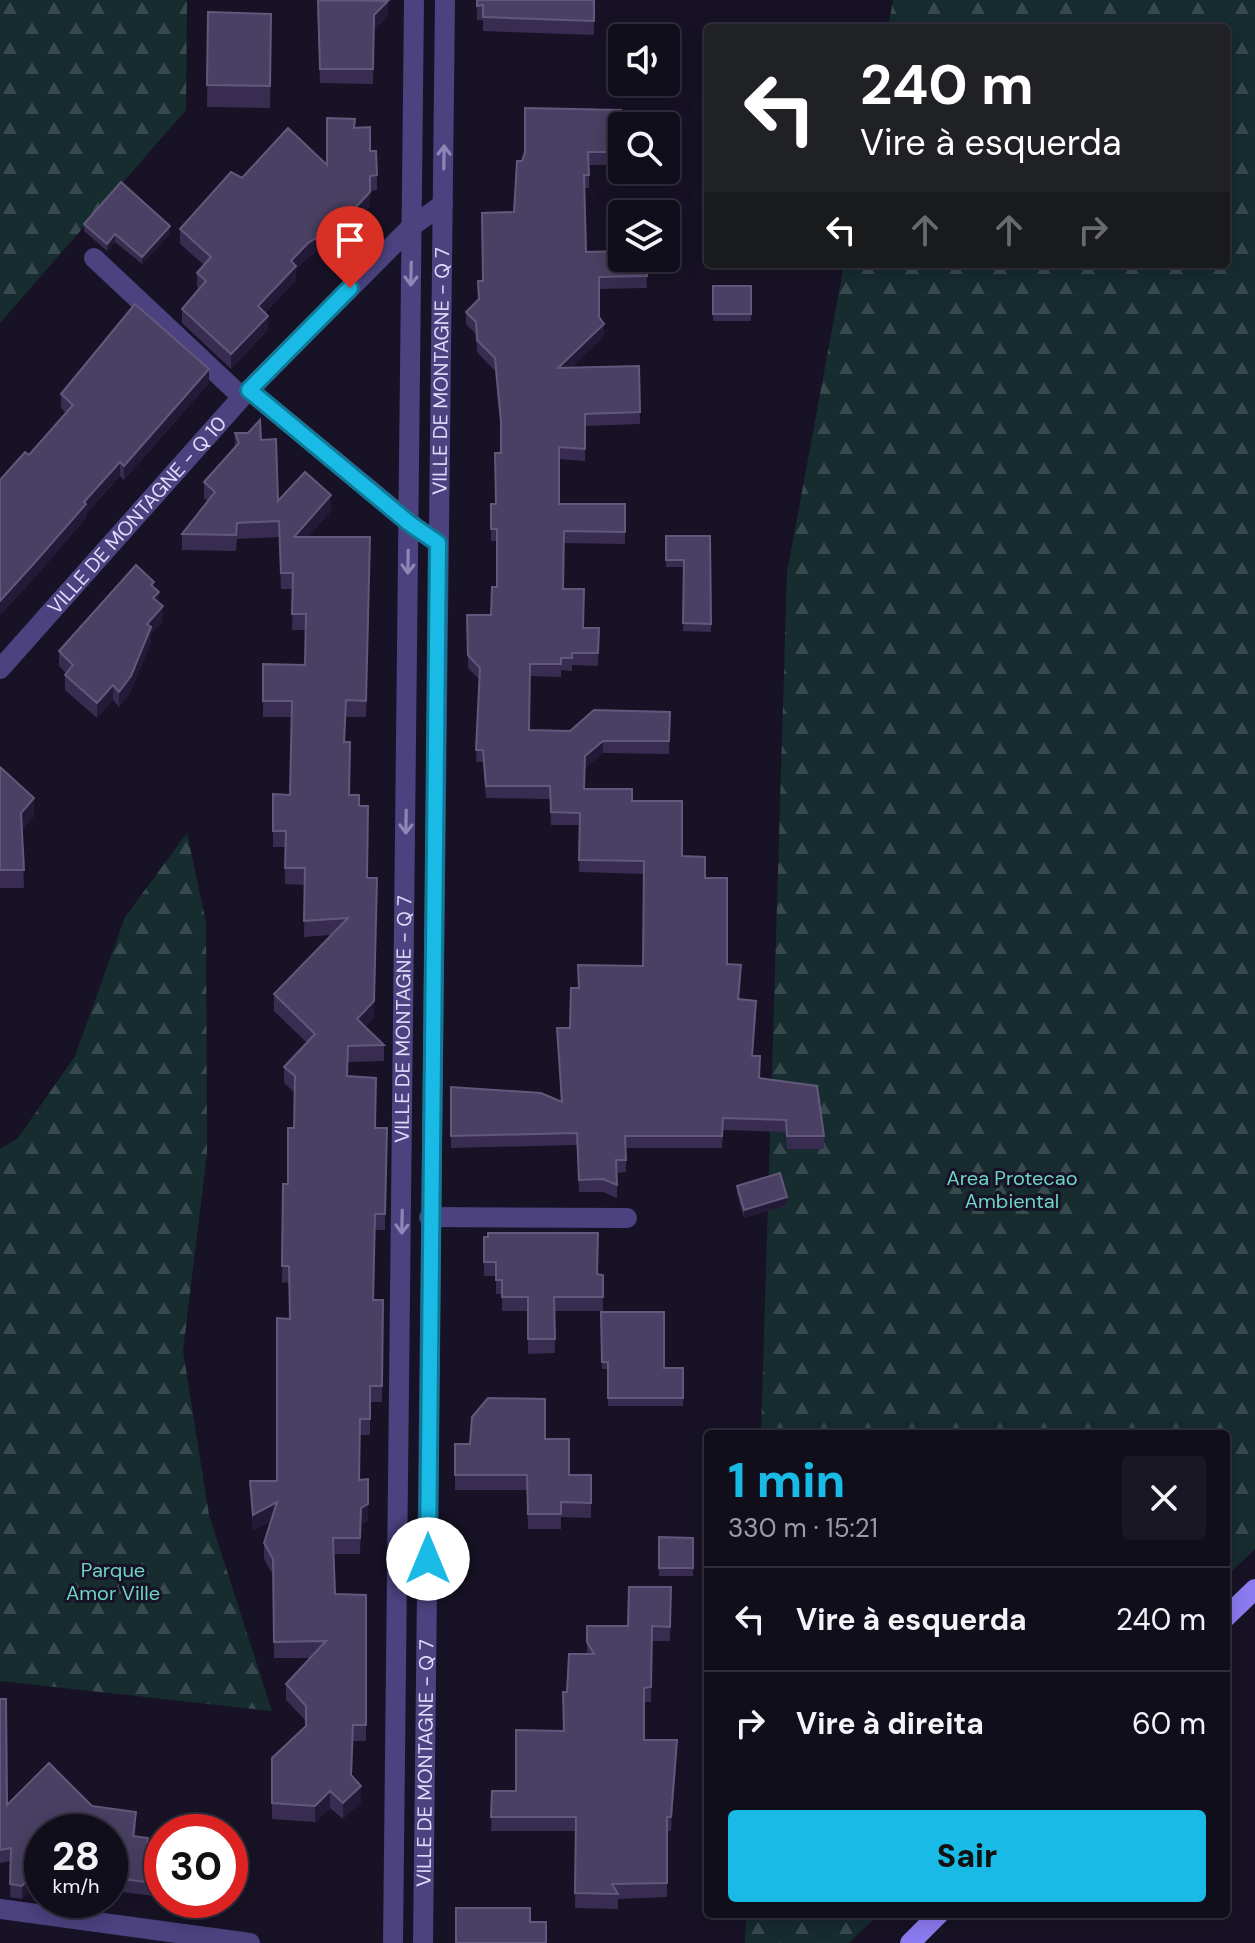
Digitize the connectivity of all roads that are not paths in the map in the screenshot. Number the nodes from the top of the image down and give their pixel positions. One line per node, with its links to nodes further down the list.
1 (414, 0): 4 (street, VILLE DE MONTAGNE - Q 7)
2 (445, 0): 3 (street, VILLE DE MONTAGNE - Q 7, one-way to 2)
3 (443, 204): 4 (street, VILLE DE MONTAGNE - Q 10); 8 (street, VILLE DE MONTAGNE - Q 7)
4 (411, 227): 6 (street, VILLE DE MONTAGNE - Q 10); 7 (street, VILLE DE MONTAGNE - Q 7, one-way to 7)
5 (94, 258): 6 (street)
6 (246, 393): 7 (street); 9 (street, VILLE DE MONTAGNE - Q 10)
7 (409, 523): 8 (street); 11 (street, VILLE DE MONTAGNE - Q 7, one-way to 11)
8 (438, 543): 10 (street, VILLE DE MONTAGNE - Q 7)
9 (0, 669)
10 (429, 1177): 11 (street); 12 (street, VILLE DE MONTAGNE - Q 7)
11 (402, 1179): 19 (street, VILLE DE MONTAGNE - Q 7, one-way to 19)
12 (429, 1217): 13 (street); 20 (street, VILLE DE MONTAGNE - Q 7)
13 (627, 1218)
14 (1255, 1589): 15 (street)
15 (1230, 1613)
16 (0, 1909): 18 (street)
17 (935, 1918): 21 (street)
18 (250, 1943)
19 (393, 1943)
20 (423, 1943)
21 (910, 1943)

